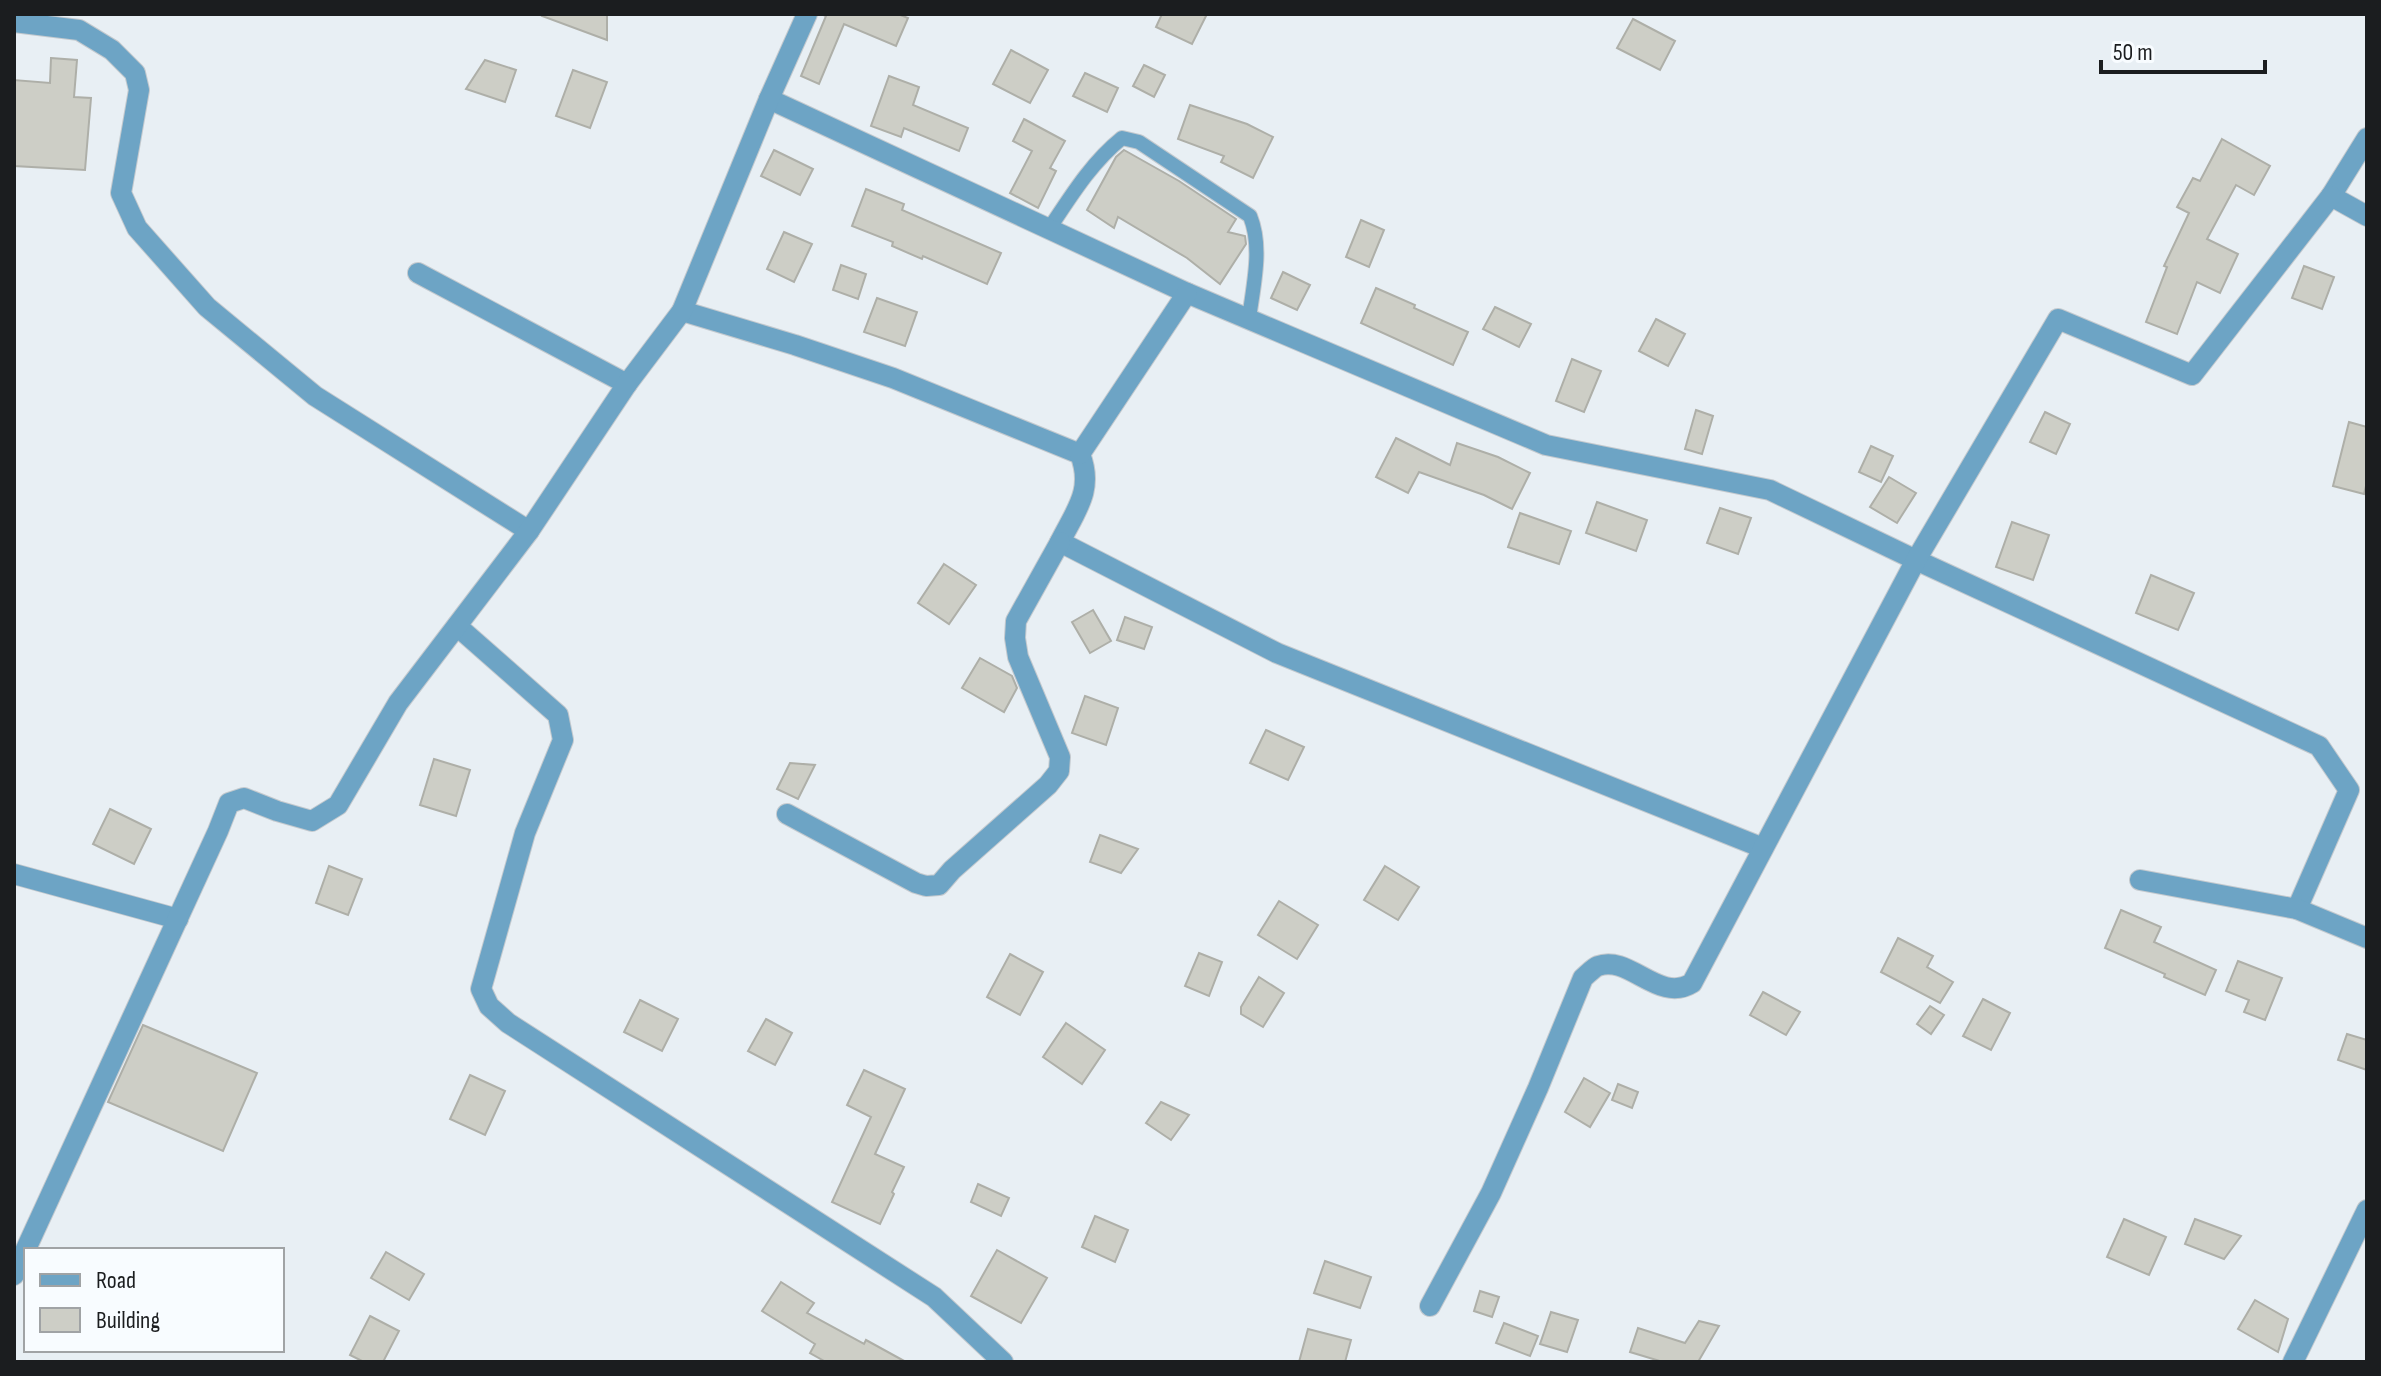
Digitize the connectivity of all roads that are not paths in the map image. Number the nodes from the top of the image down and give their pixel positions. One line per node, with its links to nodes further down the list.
1 (807, 14): 3 (street)
2 (14, 22): 14 (street)
3 (769, 99): 7 (street); 10 (street)
4 (2367, 138): 5 (street)
5 (2331, 196): 6 (street); 16 (street)
6 (2367, 216)
7 (1049, 229): 9 (street); 11 (lane)
8 (418, 273): 12 (street)
9 (1187, 293): 11 (street); 13 (street)
10 (682, 311): 12 (street); 13 (street)
11 (1249, 319): 16 (street)
12 (627, 384): 14 (street)
13 (1080, 454): 15 (street)
14 (529, 531): 17 (street)
15 (1060, 542): 18 (street); 19 (street)
16 (1916, 560): 19 (street); 22 (street)
17 (457, 626): 23 (street); 30 (street)
18 (787, 814)
19 (1763, 848): 29 (street)
20 (14, 874): 23 (street)
21 (2140, 880): 22 (street)
22 (2297, 909): 24 (street)
23 (178, 919): 26 (street)
24 (2367, 938)
25 (2367, 1210): 31 (street)
26 (26, 1248)
27 (24, 1253): 28 (street)
28 (14, 1275)
29 (1430, 1306)
30 (1003, 1362)
31 (2293, 1362)

